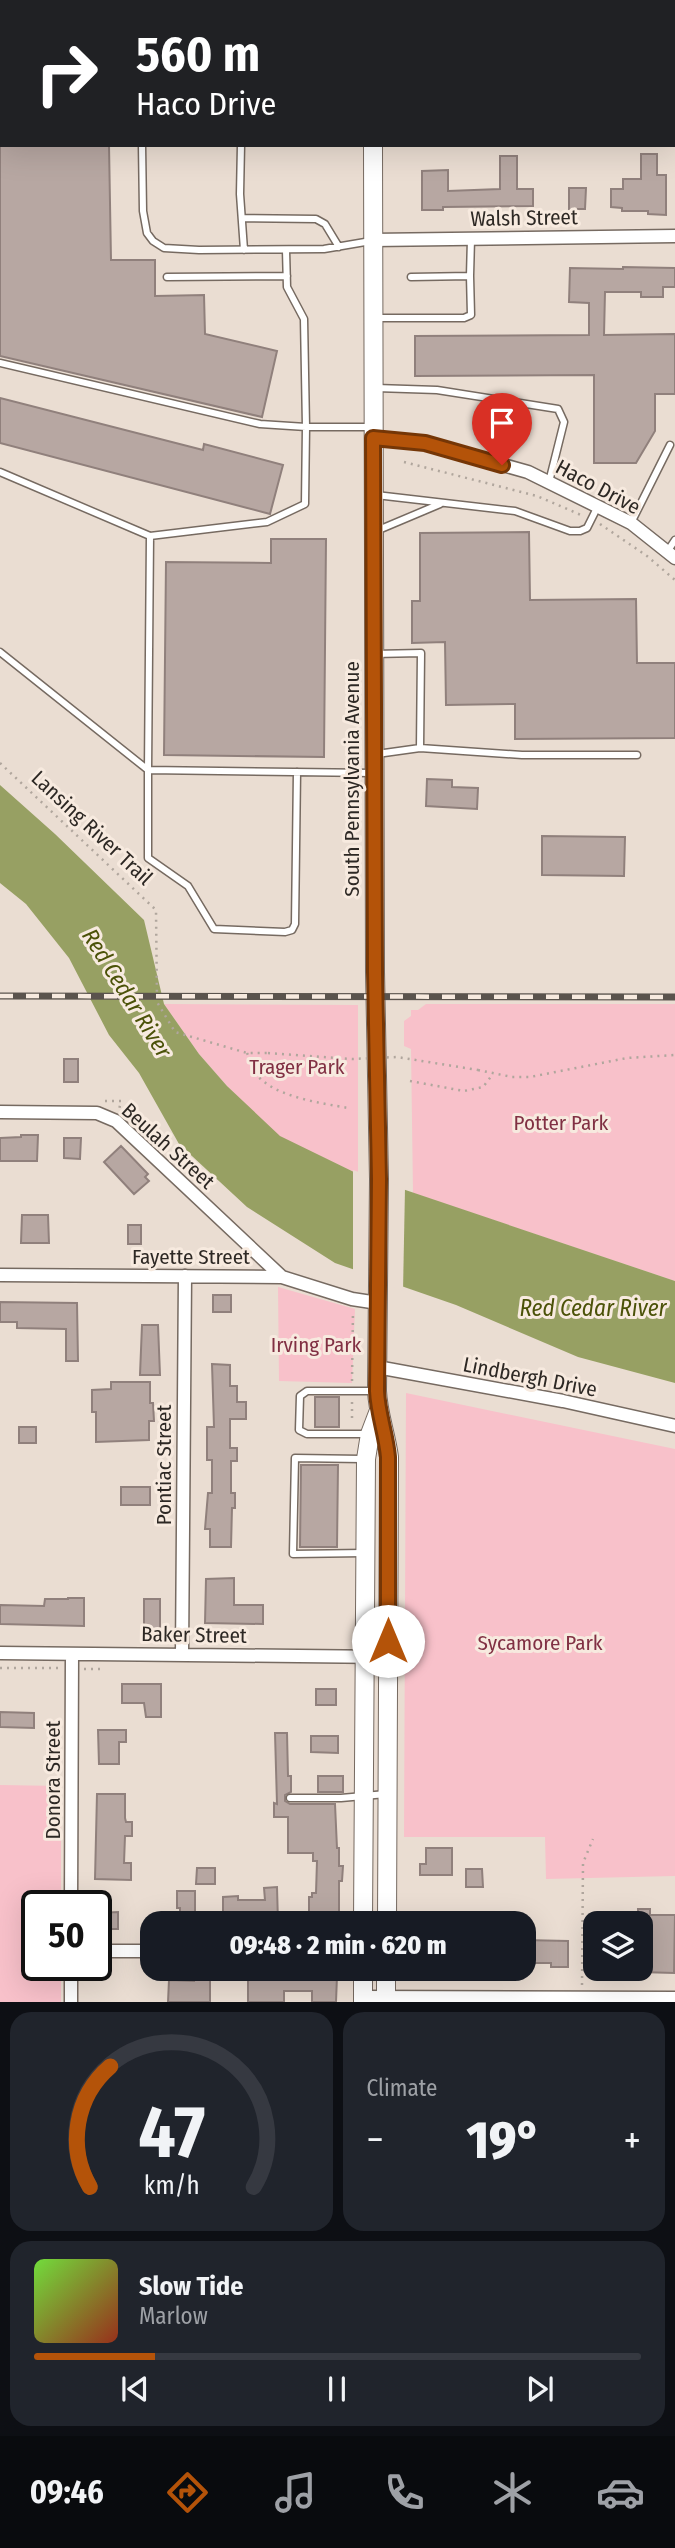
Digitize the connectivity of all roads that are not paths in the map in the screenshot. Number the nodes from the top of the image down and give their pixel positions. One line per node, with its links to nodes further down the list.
1 (142, 147): 9 (lane)
2 (241, 147): 4 (lane)
3 (373, 147): 7 (main road, South Pennsylvania Avenue)
4 (242, 218): 8 (lane); 9 (lane)
5 (675, 236): 6 (street, Walsh Street)
6 (471, 238): 7 (street, Walsh Street); 13 (lane)
7 (372, 240): 8 (lane); 15 (main road, South Pennsylvania Avenue)
8 (339, 247): 10 (lane)
9 (244, 250): 10 (lane)
10 (286, 250): 12 (lane)
11 (167, 276): 12 (lane)
12 (287, 276): 18 (lane)
13 (470, 276): 14 (lane); 15 (lane)
14 (411, 278)
15 (373, 318): 17 (main road, South Pennsylvania Avenue)
16 (0, 363): 18 (lane)
17 (374, 388): 19 (main road, South Pennsylvania Avenue); 22 (lane)
18 (306, 427): 19 (lane); 28 (lane)
19 (374, 432): 22 (street, Haco Drive); 23 (main road, South Pennsylvania Avenue)
20 (670, 445): 26 (lane)
21 (0, 472): 28 (lane)
22 (549, 482): 25 (street, Haco Drive)
23 (374, 495): 24 (lane); 27 (main road, South Pennsylvania Avenue)
24 (443, 503): 25 (lane); 27 (lane)
25 (598, 506): 26 (street, Haco Drive)
26 (631, 523): 30 (street, Haco Drive)
27 (374, 532): 32 (main road, South Pennsylvania Avenue)
28 (150, 536): 36 (lane)
29 (675, 540): 30 (lane)
30 (671, 555)
31 (0, 652): 36 (lane)
32 (374, 654): 33 (lane); 35 (main road, South Pennsylvania Avenue)
33 (420, 748): 34 (lane); 35 (lane)
34 (637, 755)
35 (375, 764): 37 (lane); 42 (main road, South Pennsylvania Avenue)
36 (148, 770): 37 (lane); 37 (lane)
37 (297, 772)
38 (0, 1112): 41 (street, Beulah Street)
39 (0, 1275): 40 (street, Fayette Street)
40 (185, 1276): 41 (street, Fayette Street); 52 (street, Pontiac Street)
41 (282, 1277): 42 (street, Fayette Street)
42 (378, 1294): 43 (main road, South Pennsylvania Avenue)
43 (377, 1367): 44 (main road, South Pennsylvania Avenue); 46 (street, Lindbergh Drive)
44 (377, 1391): 45 (main road, South Pennsylvania Avenue); 47 (lane)
45 (378, 1413): 47 (main road, South Pennsylvania Avenue); 54 (main road, South Pennsylvania Avenue)
46 (675, 1426)
47 (370, 1434): 48 (main road, South Pennsylvania Avenue)
48 (366, 1459): 49 (main road, South Pennsylvania Avenue); 49 (lane)
49 (366, 1553): 53 (main road, South Pennsylvania Avenue)
50 (0, 1653): 51 (street, Baker Street)
51 (72, 1654): 52 (street, Baker Street); 58 (street, Donora Street)
52 (182, 1654): 53 (street, Baker Street)
53 (365, 1657): 54 (street, Baker Street); 56 (main road, South Pennsylvania Avenue)
54 (388, 1657): 55 (main road, South Pennsylvania Avenue)
55 (387, 1794): 56 (lane); 60 (main road, South Pennsylvania Avenue)
56 (364, 1795): 57 (lane); 59 (main road, South Pennsylvania Avenue)
57 (290, 1798)
58 (71, 1890)
59 (363, 1911)
60 (387, 1911)
61 (112, 1951): 62 (street)
62 (140, 1951)
63 (71, 1981): 70 (street)
64 (363, 1981): 68 (main road)
65 (386, 1981): 69 (main road)
66 (675, 1997): 67 (street)
67 (588, 1998): 69 (street)
68 (363, 1999): 69 (street)
69 (386, 1999)
70 (71, 2002)

